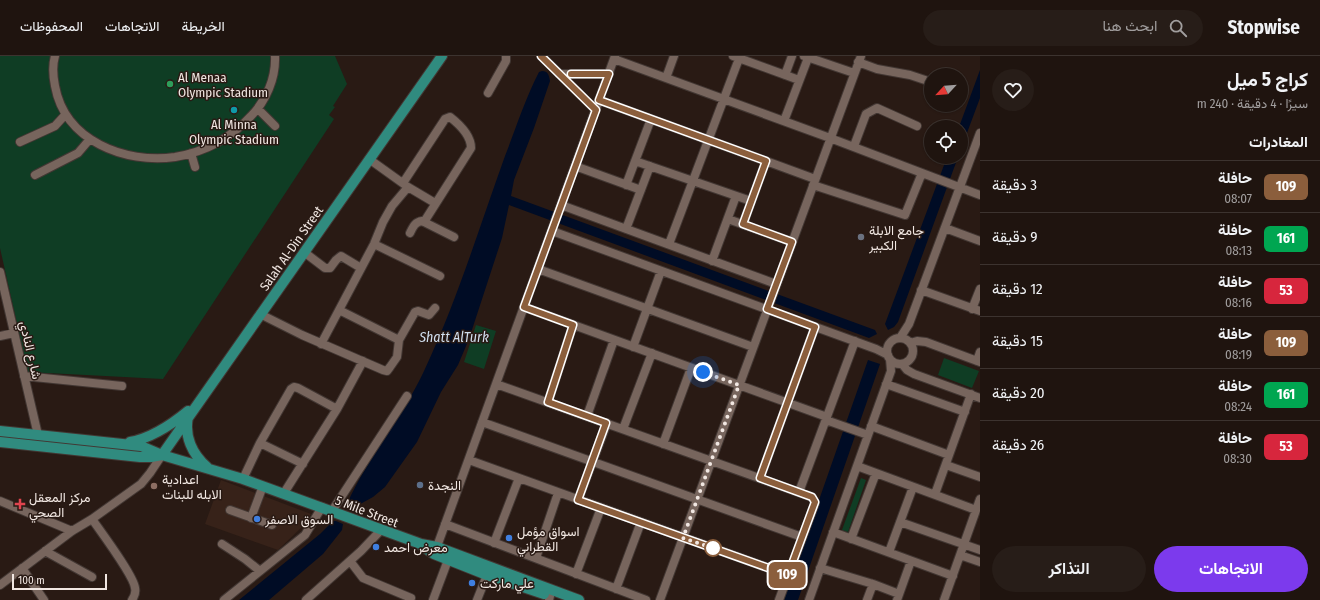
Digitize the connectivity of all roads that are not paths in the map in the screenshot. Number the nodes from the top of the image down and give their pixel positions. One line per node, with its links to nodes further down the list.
1 (55, 56): 24 (street)
2 (275, 56): 22 (street)
3 (442, 56): 36 (main road, Salah Al-Din Street)
4 (506, 56): 19 (street)
5 (541, 56): 13 (street)
6 (674, 56): 16 (street)
7 (792, 56): 15 (street)
8 (615, 57): 14 (street); 16 (street)
9 (737, 57): 15 (street); 20 (street)
10 (805, 57): 12 (street); 18 (street)
11 (859, 59): 12 (street); 17 (street)
12 (854, 73): 30 (street)
13 (559, 74): 14 (street); 23 (street)
14 (609, 74): 21 (street)
15 (784, 75): 18 (street)
16 (666, 78): 20 (street)
17 (924, 79)
18 (799, 80): 26 (street)
19 (488, 93)
20 (724, 99): 26 (street); 32 (street)
21 (599, 100): 23 (street); 25 (street)
22 (258, 109): 27 (street); 35 (street)
23 (596, 110): 39 (street)
24 (65, 115): 31 (street); 33 (street)
25 (651, 119): 32 (street); 37 (street)
26 (784, 121): 30 (street)
27 (275, 126)
28 (917, 126): 34 (street)
29 (980, 133): 48 (street)
30 (830, 138): 34 (street); 45 (street)
31 (90, 139): 35 (street); 43 (street)
32 (708, 140): 38 (street); 44 (street)
33 (20, 142)
34 (854, 146): 42 (street)
35 (191, 153): 41 (street)
36 (369, 159): 46 (street); 67 (main road, Salah Al-Din Street)
37 (636, 161): 40 (street); 47 (street)
38 (766, 161): 45 (street); 52 (street)
39 (575, 166): 47 (street); 54 (street)
40 (650, 166): 44 (street); 49 (street)
41 (195, 167)
42 (922, 173): 45 (street); 48 (street)
43 (35, 174)
44 (693, 181): 51 (street); 66 (street)
45 (814, 182): 64 (street)
46 (405, 185): 53 (street); 53 (street); 65 (street)
47 (626, 185): 49 (street)
48 (960, 187): 50 (street); 59 (street)
49 (641, 190): 58 (street)
50 (980, 195)
51 (736, 196): 52 (street); 55 (street)
52 (751, 201): 57 (street)
53 (435, 203): 56 (street)
54 (561, 205): 58 (street); 60 (street)
55 (728, 219): 57 (street); 68 (street)
56 (424, 222): 61 (street); 62 (street)
57 (743, 224): 64 (street)
58 (626, 228): 66 (street)
59 (945, 228): 63 (street); 76 (street)
60 (552, 231): 70 (street); 71 (street)
61 (410, 233)
62 (454, 237)
63 (980, 241)
64 (792, 242): 74 (street)
65 (374, 244): 69 (street); 73 (street)
66 (669, 244): 68 (street)
67 (304, 252): 69 (street); 83 (main road, Salah Al-Din Street)
68 (712, 261): 74 (street)
69 (361, 268): 81 (street)
70 (538, 269): 77 (street); 79 (street)
71 (661, 271): 79 (street); 80 (street)
72 (0, 272): 86 (street, شارع النادي)
73 (440, 276)
74 (776, 284): 80 (street)
75 (980, 289): 82 (street)
76 (921, 290): 82 (street); 90 (street)
77 (524, 307): 84 (street); 106 (street)
78 (435, 308): 88 (street)
79 (647, 309): 94 (street); 95 (street)
80 (767, 309): 85 (street); 95 (street)
81 (338, 310): 88 (street); 92 (street)
82 (976, 310)
83 (260, 314): 92 (street); 115 (main road, Salah Al-Din Street)
84 (573, 325): 89 (street); 113 (street)
85 (815, 327): 91 (street); 114 (street)
86 (14, 333): 87 (street); 105 (street, شارع النادي)
87 (0, 336)
88 (399, 340): 100 (street)
89 (614, 340): 94 (street); 119 (street)
90 (905, 341): 93 (street); 101 (street); 102 (street)
91 (855, 342): 96 (street); 120 (street)
92 (321, 344): 100 (street)
93 (890, 344): 96 (street); 99 (street)
94 (633, 347): 98 (street)
95 (753, 348): 108 (street)
96 (876, 349): 99 (street)
97 (980, 352): 101 (street)
98 (652, 353): 103 (street); 124 (street)
99 (889, 357): 102 (street); 104 (street)
100 (363, 361): 116 (street)
101 (978, 362)
102 (901, 364): 104 (street); 110 (street)
103 (691, 368): 108 (street); 131 (street)
104 (891, 371): 107 (street)
105 (24, 376): 109 (street); 126 (street, شارع النادي)
106 (496, 384): 113 (street); 121 (street)
107 (886, 384): 117 (street); 123 (street)
108 (739, 385): 114 (street); 135 (street)
109 (122, 386)
110 (971, 394): 112 (street); 117 (street)
111 (407, 396): 160 (street)
112 (980, 398)
113 (548, 402): 119 (street)
114 (787, 403): 120 (street); 144 (street)
115 (197, 404): 118 (main road, Salah Al-Din Street); 130 (main road)
116 (337, 408): 129 (street); 137 (street)
117 (965, 412): 133 (street)
118 (189, 415): 132 (main road, Salah Al-Din Street); 140 (main road)
119 (587, 416): 122 (street)
120 (826, 418): 127 (street); 148 (street)
121 (482, 422): 134 (street); 136 (street)
122 (606, 423): 124 (street); 136 (street)
123 (871, 426): 127 (street); 133 (street)
124 (623, 429): 131 (street)
125 (0, 431): 126 (main road)
126 (38, 435): 130 (main road)
127 (868, 435): 139 (street)
128 (0, 442): 132 (main road)
129 (260, 443): 137 (street); 145 (street)
130 (122, 444): 132 (main road)
131 (663, 444): 135 (street)
132 (162, 455): 140 (main road, 5 Mile Street); 162 (street)
133 (949, 455): 138 (street)
134 (468, 460): 143 (street); 165 (street)
135 (711, 461): 144 (street); 154 (street)
136 (592, 462): 153 (street); 154 (street)
137 (302, 464): 149 (street)
138 (946, 465): 142 (street); 151 (street)
139 (857, 466): 141 (street); 169 (street)
140 (208, 468): 145 (main road, 5 Mile Street)
141 (876, 473): 147 (street); 172 (street)
142 (980, 477)
143 (519, 478): 150 (street); 173 (street)
144 (760, 478): 148 (street)
145 (243, 479): 146 (main road, 5 Mile Street)
146 (263, 486): 149 (main road, 5 Mile Street); 161 (street)
147 (913, 487): 151 (street); 164 (street)
148 (799, 492): 170 (street)
149 (284, 493): 156 (main road, 5 Mile Street)
150 (558, 493): 153 (street); 181 (street)
151 (935, 494): 159 (street)
152 (980, 499): 159 (street)
153 (578, 500): 157 (street)
154 (697, 500): 170 (street); 171 (street)
155 (0, 501): 168 (street)
156 (322, 507): 160 (main road, 5 Mile Street); 188 (street)
157 (601, 508): 163 (street); 189 (street)
158 (230, 510): 161 (street)
159 (976, 510): 175 (street)
160 (332, 511): 167 (main road, 5 Mile Street)
161 (251, 518): 166 (street)
162 (92, 519): 168 (street); 202 (street)
163 (641, 522): 171 (street); 196 (street)
164 (900, 522): 175 (street); 179 (street)
165 (445, 524): 173 (street); 178 (street)
166 (272, 525)
167 (381, 530): 178 (main road, 5 Mile Street); 183 (street)
168 (72, 531): 177 (street)
169 (833, 532): 172 (street); 187 (street)
170 (802, 537): 191 (street)
171 (683, 538): 191 (street); 209 (street)
172 (851, 539): 179 (street)
173 (494, 543): 181 (street)
174 (222, 544): 188 (street)
175 (964, 544): 176 (street); 180 (street)
176 (980, 550)
177 (45, 551): 186 (street); 193 (street)
178 (436, 551): 182 (main road); 207 (main road)
179 (889, 552): 184 (street)
180 (960, 555): 185 (street); 192 (street)
181 (536, 558): 189 (street)
182 (448, 560): 190 (main road); 204 (street)
183 (350, 561): 198 (street); 200 (street)
184 (911, 561): 192 (street); 197 (street)
185 (980, 562)
186 (22, 568): 194 (street); 201 (street)
187 (820, 568): 195 (street); 211 (street)
188 (260, 571): 203 (street)
189 (576, 574): 196 (street)
190 (487, 575): 199 (main road); 205 (street)
191 (788, 575): 210 (street)
192 (953, 576): 213 (street)
193 (92, 577)
194 (0, 584)
195 (873, 584): 197 (street); 212 (street)
196 (616, 589): 208 (street)
197 (898, 597)
198 (411, 598)
199 (549, 598): 206 (main road)
200 (310, 599)
201 (44, 600)
202 (132, 600)
203 (224, 600)
204 (433, 600)
205 (477, 600)
206 (560, 600)
207 (579, 600)
208 (646, 600)
209 (660, 600)
210 (779, 600)
211 (809, 600)
212 (867, 600)
213 (944, 600)

